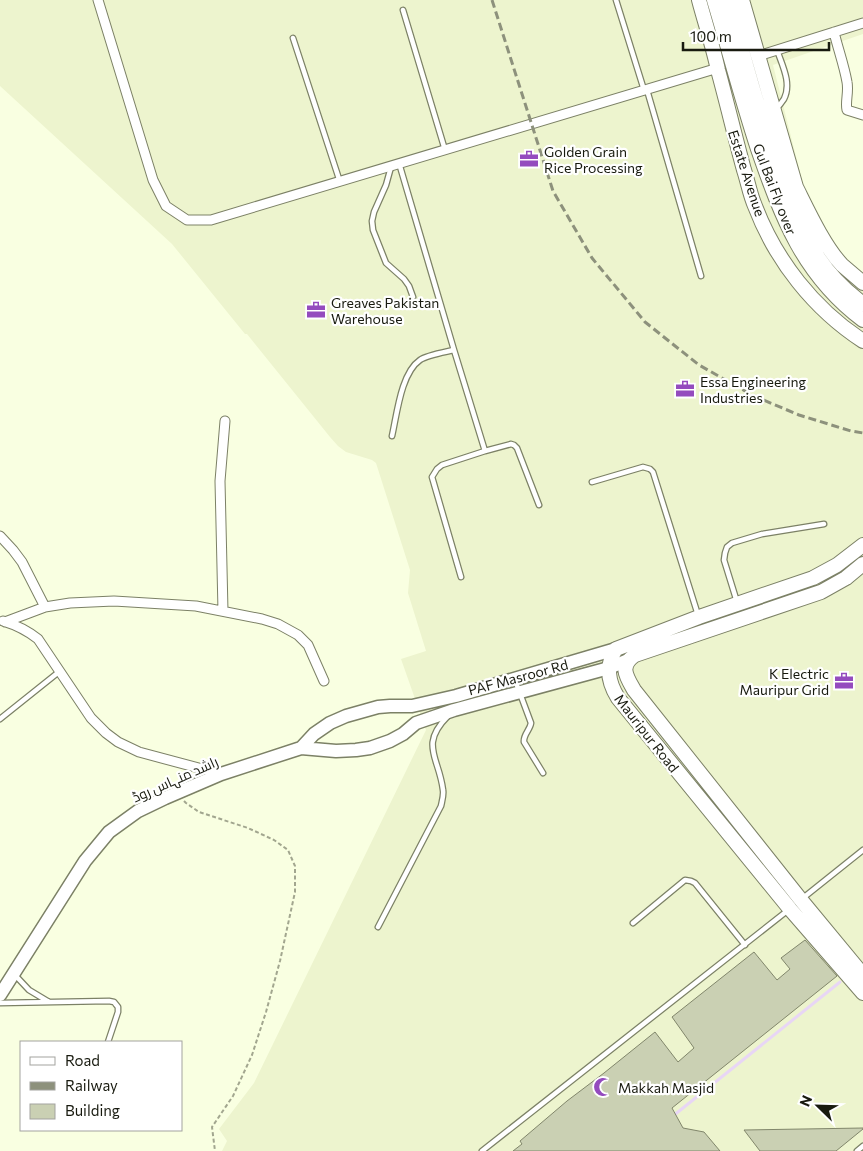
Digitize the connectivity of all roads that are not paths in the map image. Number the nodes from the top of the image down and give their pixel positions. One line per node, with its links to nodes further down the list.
1 (98, 0): 20 (street)
2 (616, 0): 14 (lane)
3 (699, 0): 13 (main road, Estate Avenue)
4 (714, 0): 17 (main road)
5 (728, 0): 17 (main road)
6 (742, 0): 12 (main road)
7 (403, 10): 18 (lane)
8 (863, 23): 9 (street)
9 (834, 32): 11 (street); 16 (street)
10 (293, 38): 20 (lane)
11 (778, 50): 12 (street); 15 (lane)
12 (758, 56): 15 (main road)
13 (718, 68): 14 (street); 26 (main road, Estate Avenue)
14 (645, 90): 18 (street); 21 (lane)
15 (775, 111): 22 (main road)
16 (863, 114)
17 (756, 122): 24 (main road, Gul Bai Fly over); 25 (main road, Gul Bai Fly over)
18 (445, 150): 19 (street)
19 (395, 164): 20 (street); 23 (lane); 27 (lane)
20 (340, 182)
21 (701, 276)
22 (863, 283)
23 (413, 297)
24 (863, 304)
25 (863, 320)
26 (863, 341)
27 (454, 350): 29 (lane); 30 (lane)
28 (225, 421): 40 (street)
29 (392, 436)
30 (485, 451): 32 (lane); 37 (lane)
31 (592, 482): 41 (lane)
32 (539, 505)
33 (824, 524): 38 (lane)
34 (0, 536): 39 (street)
35 (863, 545): 38 (main road)
36 (863, 564): 44 (main road)
37 (462, 577)
38 (738, 603): 41 (main road)
39 (45, 607): 40 (street); 42 (street)
40 (223, 611): 48 (street)
41 (699, 616): 43 (main road)
42 (2, 621): 46 (street)
43 (616, 649): 45 (main road); 47 (main road, PAF Masroor Rd)
44 (628, 660): 45 (main road, PAF Masroor Rd); 58 (main road, Mauripur Road)
45 (609, 668): 49 (main road, PAF Masroor Rd); 58 (main road, Mauripur Road)
46 (60, 671): 52 (lane); 56 (street)
47 (514, 679): 49 (lane); 50 (main road, PAF Masroor Rd)
48 (324, 682)
49 (519, 692): 51 (main road, PAF Masroor Rd); 55 (lane)
50 (412, 706): 54 (main road, راشد منہاس روڈ)
51 (454, 710): 53 (main road, PAF Masroor Rd); 60 (lane)
52 (0, 719)
53 (416, 723): 54 (main road, راشد منہاس روڈ)
54 (301, 748): 56 (main road, راشد منہاس روڈ)
55 (543, 773)
56 (221, 774): 62 (main road, راشد منہاس روڈ)
57 (863, 850): 58 (lane)
58 (795, 905): 61 (lane); 63 (main road, Mauripur Road)
59 (633, 923): 61 (lane)
60 (378, 927)
61 (745, 945): 70 (lane)
62 (13, 973): 65 (main road, راشد منہاس روڈ); 66 (lane)
63 (859, 976): 64 (main road, Mauripur Road)
64 (863, 993)
65 (0, 995)
66 (50, 1002): 67 (lane); 68 (lane)
67 (0, 1003)
68 (108, 1041)
69 (863, 1146): 71 (lane)
70 (482, 1151)
71 (857, 1151)

